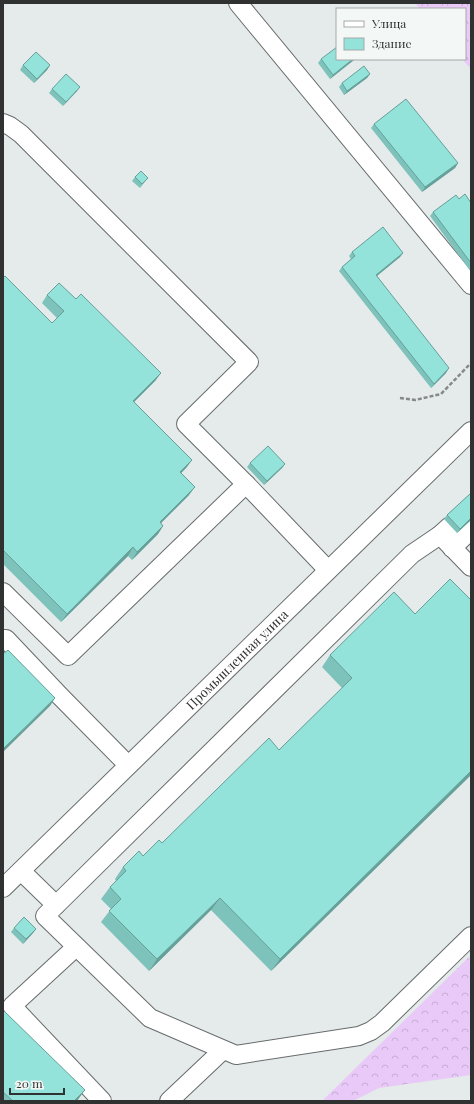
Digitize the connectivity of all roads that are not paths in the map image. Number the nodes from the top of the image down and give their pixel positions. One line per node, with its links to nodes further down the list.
1 (238, 3): 3 (street)
2 (3, 123): 5 (street)
3 (471, 285)
4 (471, 431): 9 (street, Промышленная улица)
5 (246, 484): 9 (street); 10 (street)
6 (471, 530): 7 (street)
7 (447, 536): 8 (street); 15 (street)
8 (471, 567)
9 (328, 570): 12 (street, Промышленная улица)
10 (3, 592)
11 (3, 639): 12 (street)
12 (128, 765): 13 (street, Промышленная улица)
13 (21, 871): 14 (street, Промышленная улица); 15 (street)
14 (3, 888)
15 (56, 905): 17 (street)
16 (471, 936): 18 (street)
17 (76, 947): 18 (street); 19 (street)
18 (223, 1050): 20 (street)
19 (102, 1101)
20 (169, 1101)

